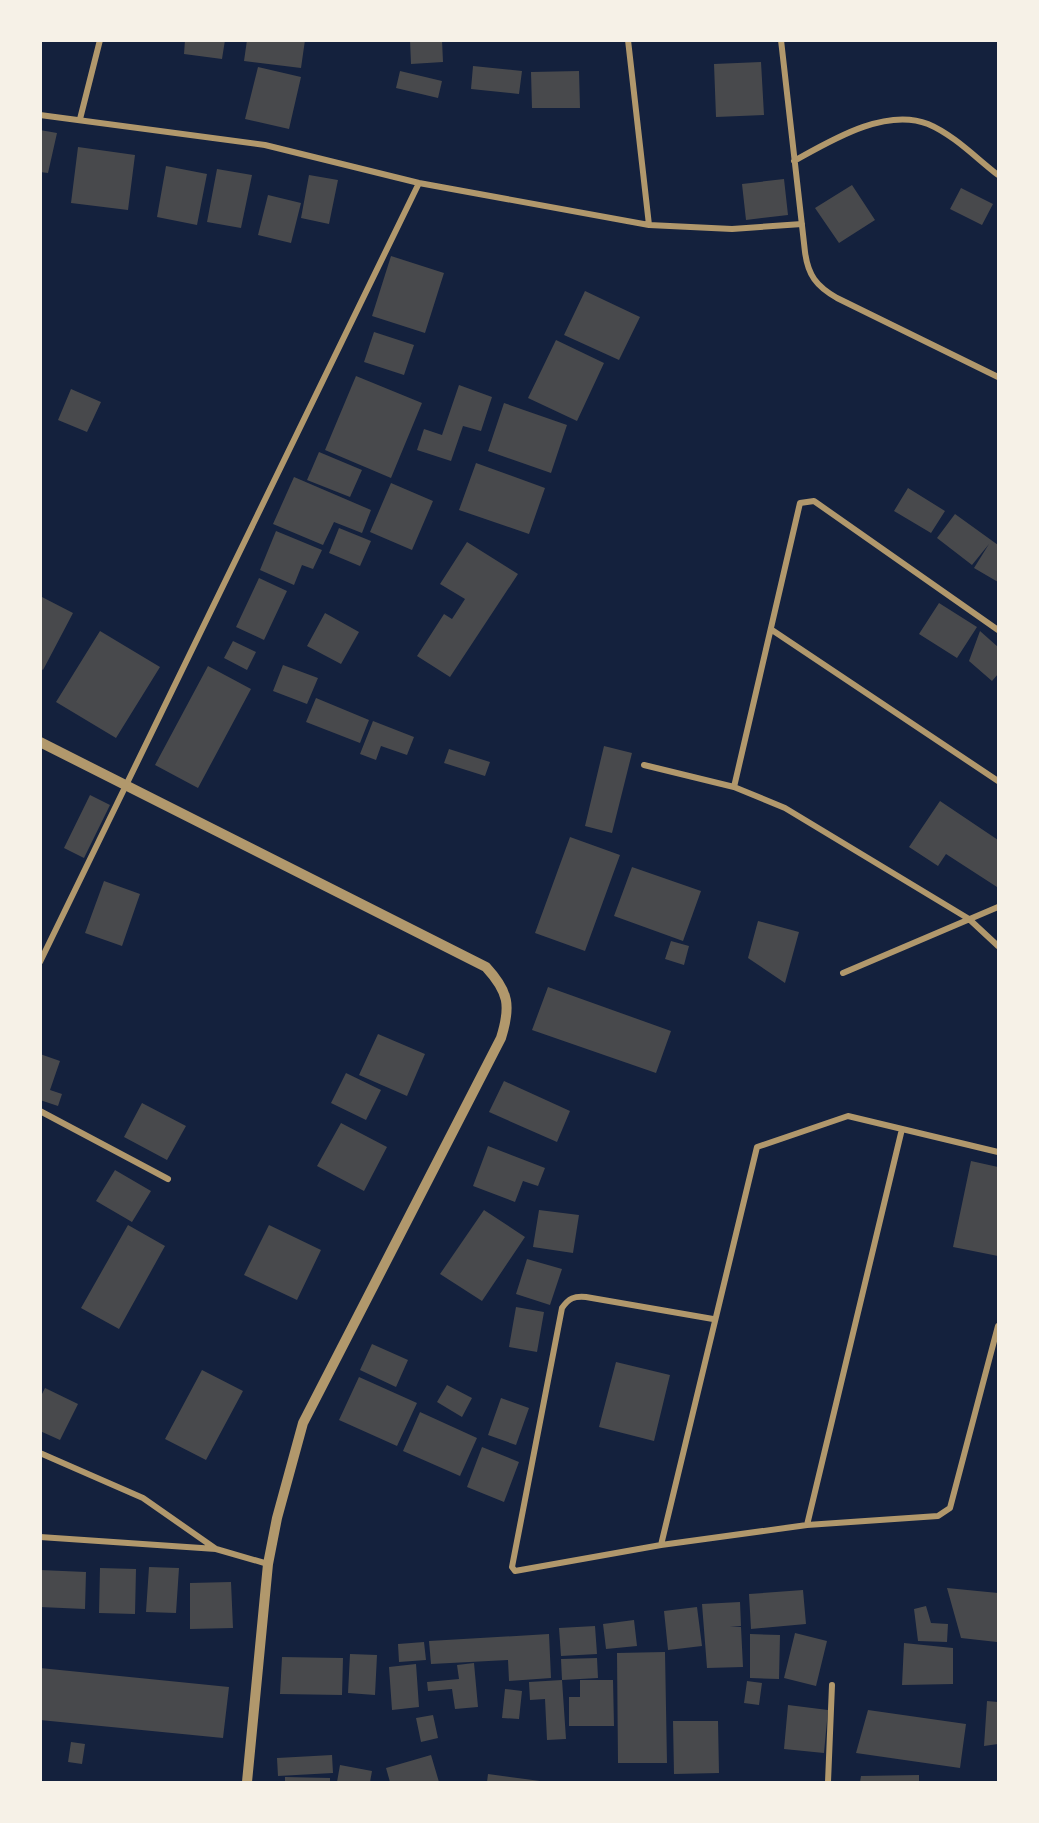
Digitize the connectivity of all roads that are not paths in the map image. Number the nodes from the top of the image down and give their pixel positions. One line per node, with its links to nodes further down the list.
1 (100, 40): 5 (street)
2 (628, 40): 10 (street)
3 (781, 40): 6 (street)
4 (40, 115): 5 (street)
5 (80, 119): 8 (street)
6 (794, 161): 7 (street); 9 (street)
7 (999, 175)
8 (419, 183): 10 (street); 17 (street)
9 (802, 224): 10 (street); 11 (street)
10 (649, 225)
11 (999, 377)
12 (772, 630): 13 (street); 16 (street); 18 (street)
13 (999, 630)
14 (40, 742): 17 (street)
15 (644, 765): 18 (street)
16 (999, 780)
17 (126, 784): 22 (street); 35 (street)
18 (734, 787): 20 (street)
19 (999, 907): 20 (street)
20 (969, 920): 21 (street); 23 (street)
21 (999, 946)
22 (40, 962)
23 (843, 973)
24 (40, 1111): 27 (street)
25 (902, 1129): 26 (street); 28 (street); 31 (street)
26 (999, 1152)
27 (168, 1179)
28 (713, 1319): 33 (street); 33 (street)
29 (999, 1326): 31 (street)
30 (40, 1453): 34 (street)
31 (807, 1525): 33 (street)
32 (40, 1537): 34 (street)
33 (660, 1545)
34 (216, 1549): 35 (street)
35 (268, 1564): 37 (street)
36 (832, 1685): 38 (street)
37 (247, 1782)
38 (828, 1782)

